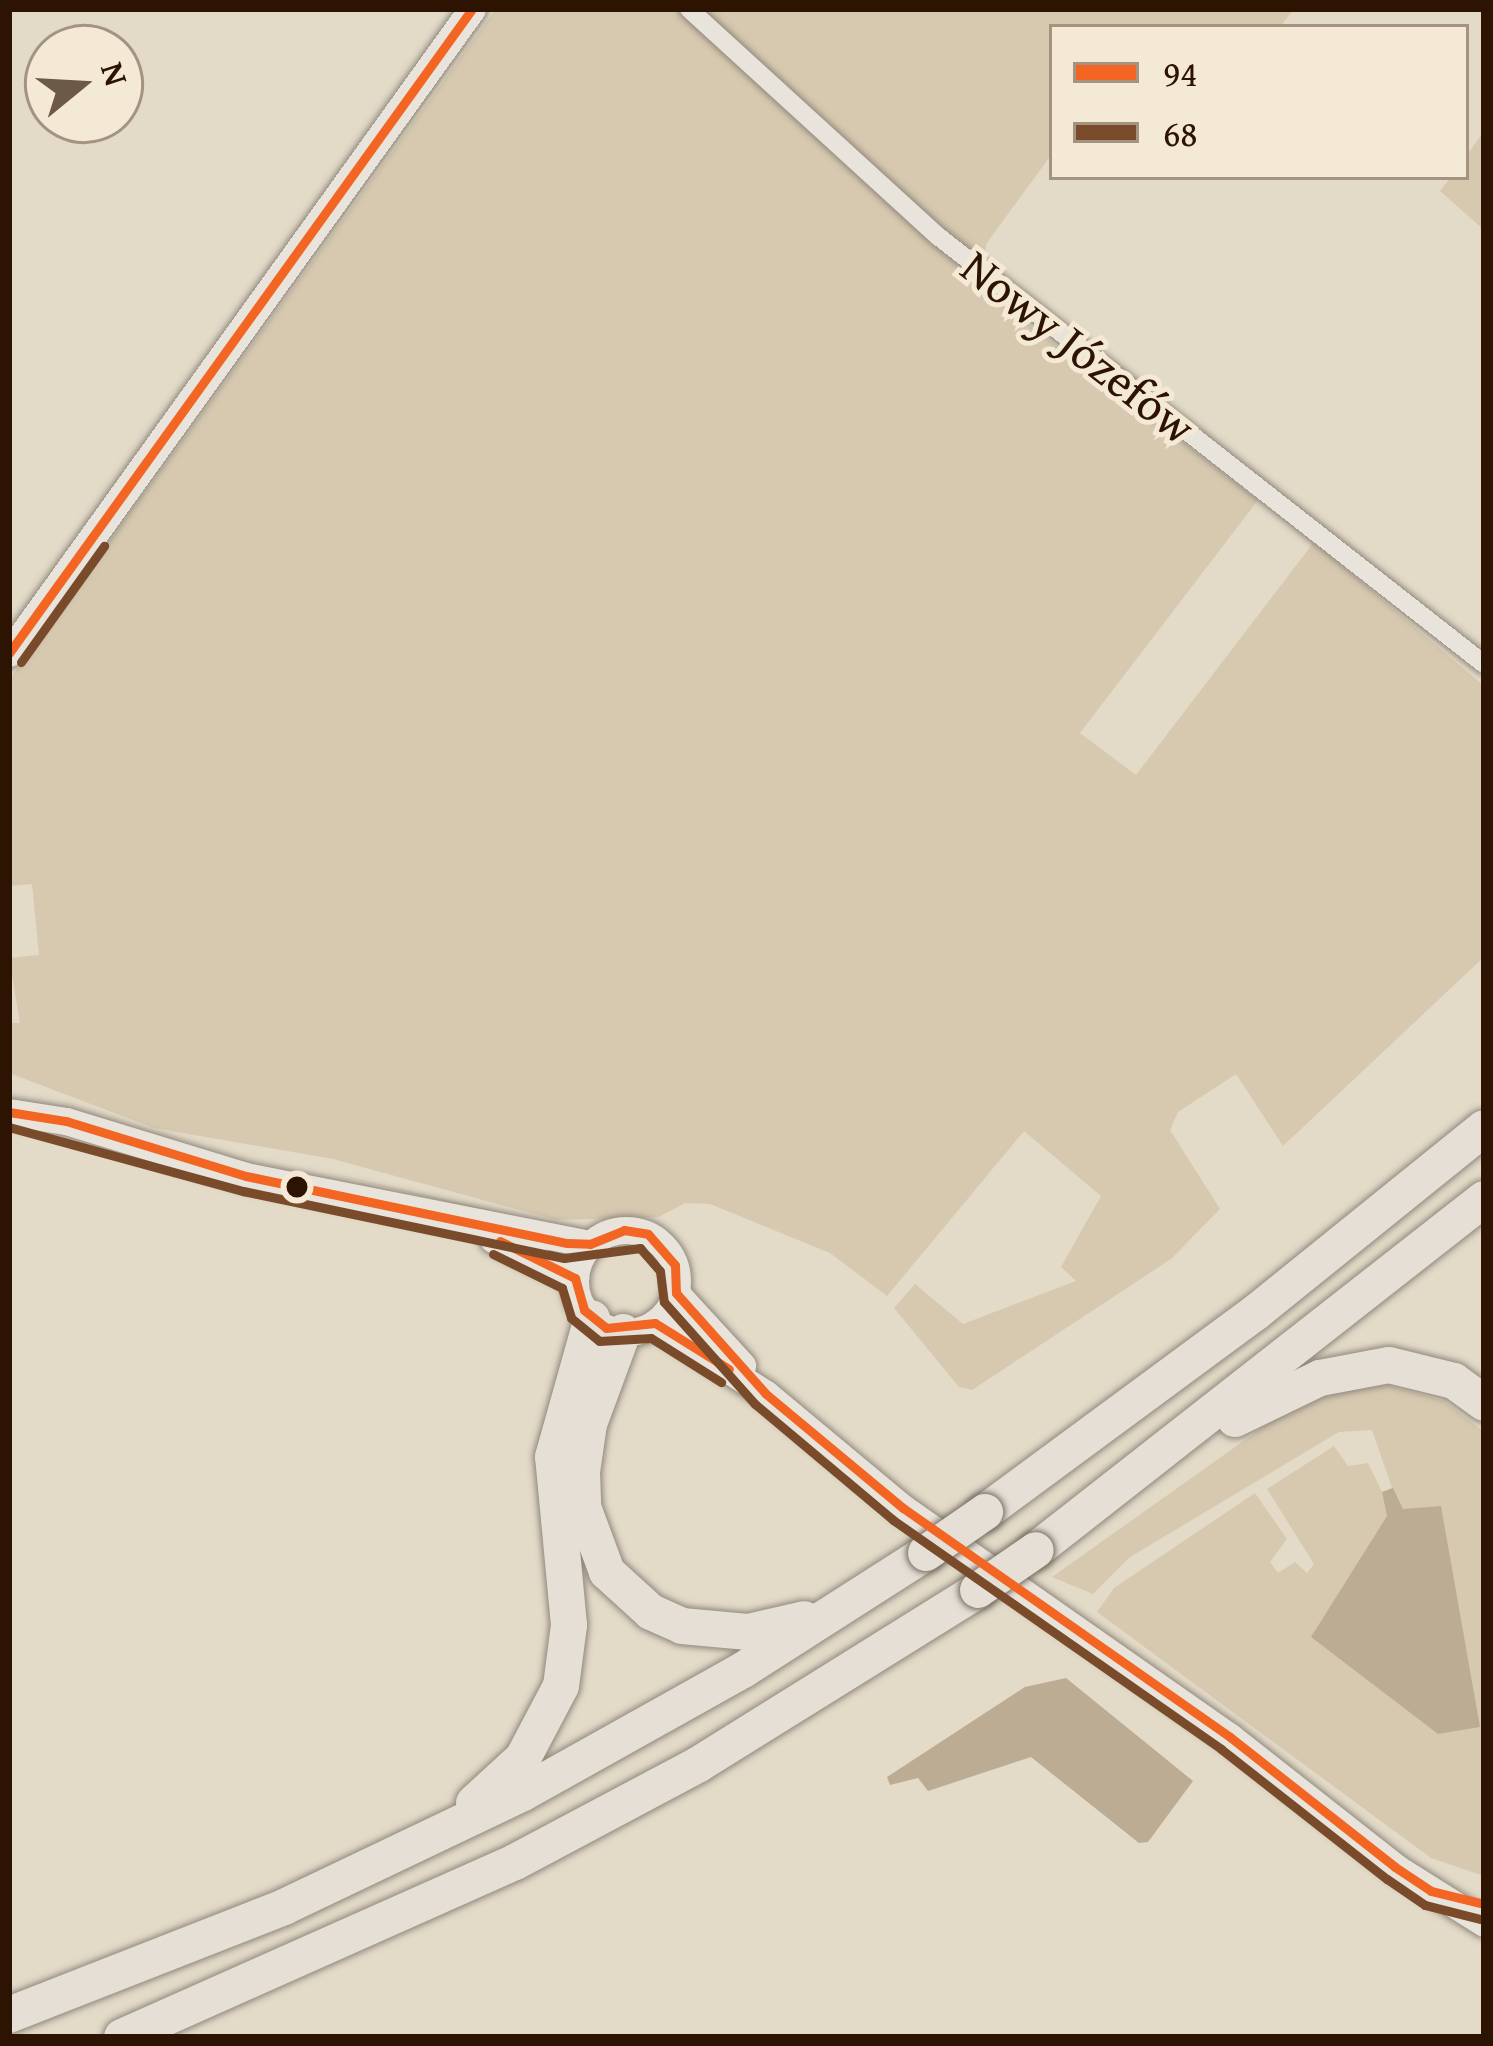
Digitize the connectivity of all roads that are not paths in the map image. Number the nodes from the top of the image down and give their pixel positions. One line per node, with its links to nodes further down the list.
1 (472, 9): 3 (street)
2 (689, 9): 4 (street, Nowy Józefów)
3 (9, 653)
4 (1484, 664)
5 (9, 1095): 7 (street)
6 (9, 1112): 7 (street)
7 (66, 1121): 10 (street)
8 (1484, 1128): 18 (highway, bridge)
9 (1484, 1199): 17 (highway)
10 (433, 1215): 11 (street); 12 (street)
11 (590, 1244): 12 (street); 13 (street)
12 (575, 1278): 14 (street)
13 (676, 1293): 14 (street); 15 (street)
14 (623, 1324): 15 (street); 18 (highway); 19 (highway)
15 (766, 1394): 20 (street)
16 (1484, 1403): 17 (highway)
17 (1167, 1453): 24 (highway, bridge)
18 (848, 1604): 19 (highway)
19 (405, 1852): 23 (highway)
20 (1431, 1891): 21 (street); 22 (street)
21 (1484, 1904)
22 (1484, 1923)
23 (9, 2015)
24 (122, 2037)

